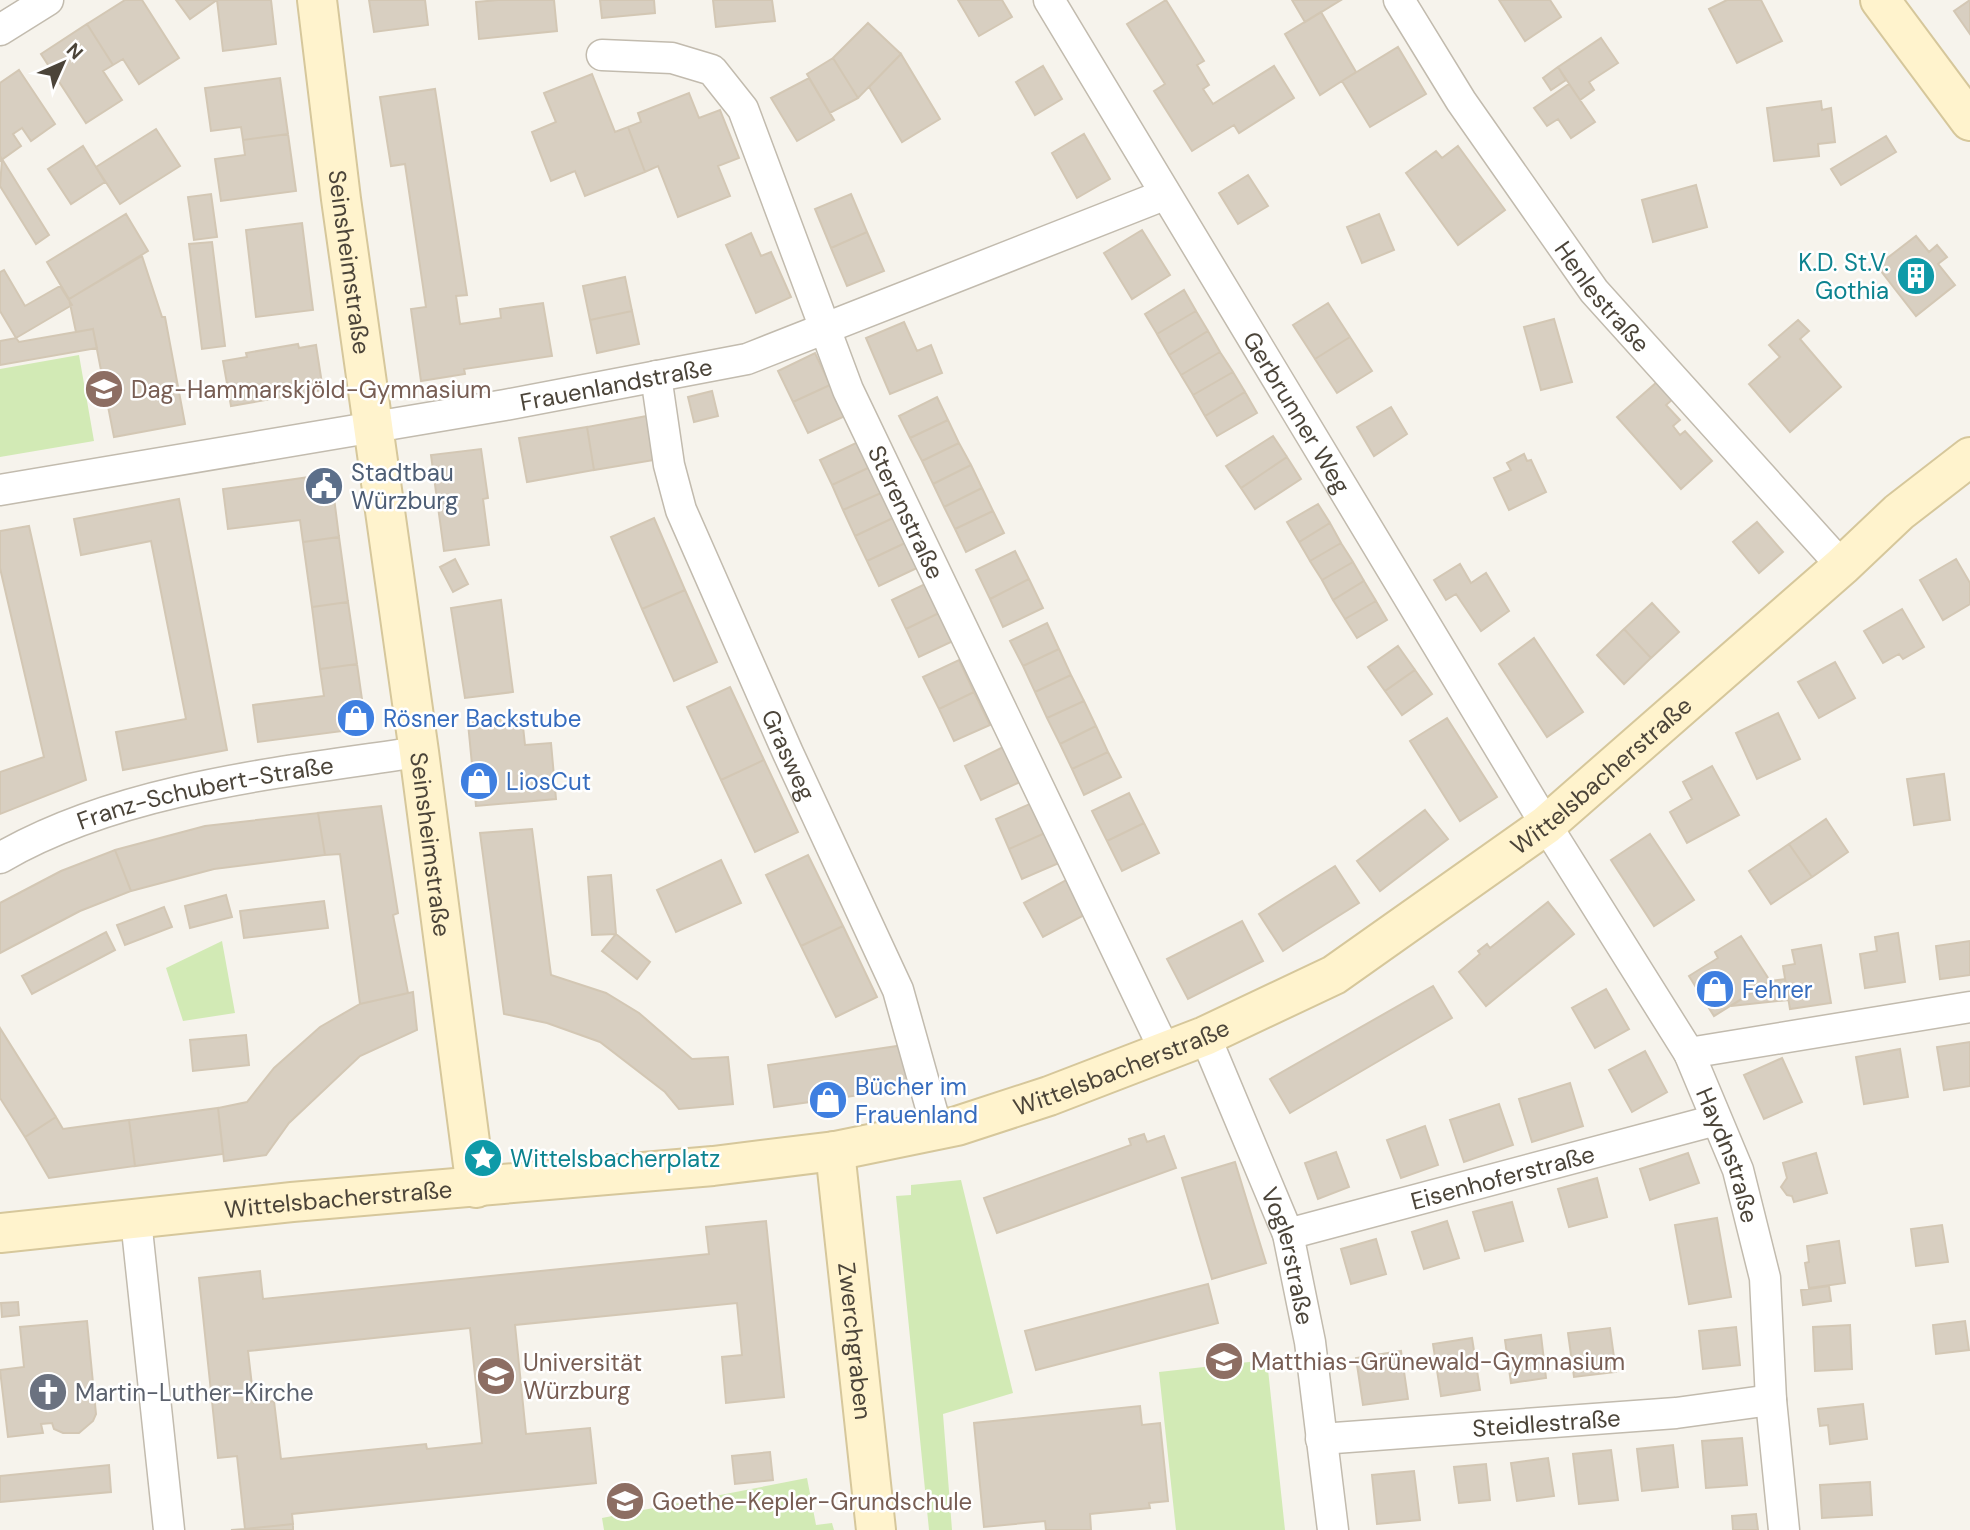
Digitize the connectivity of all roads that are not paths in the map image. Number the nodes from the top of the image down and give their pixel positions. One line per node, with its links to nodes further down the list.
1 (48, 0): 6 (street)
2 (317, 0): 12 (street, Seinsheimstraße)
3 (1049, 0): 9 (street, Gerbrunner Weg)
4 (1399, 0): 15 (street, Henlestraße)
5 (1880, 0): 8 (street)
6 (0, 30)
7 (602, 55): 10 (street, Sterenstraße)
8 (1970, 121)
9 (1164, 195): 10 (street, Frauenlandstraße); 17 (street, Gerbrunner Weg)
10 (825, 329): 11 (street, Frauenlandstraße); 21 (street, Sterenstraße)
11 (656, 376): 12 (street, Frauenlandstraße); 24 (street, Grasweg)
12 (374, 428): 14 (street, Frauenlandstraße); 16 (street, Seinsheimstraße)
13 (1970, 457): 15 (street, Wittelsbacherstraße)
14 (0, 489)
15 (1842, 566): 17 (street, Wittelsbacherstraße)
16 (419, 752): 18 (street, Franz-Schubert-Straße); 26 (street, Seinsheimstraße)
17 (1546, 824): 20 (street, Wittelsbacherstraße); 22 (street, Haydnstraße)
18 (0, 858)
19 (1970, 1007): 22 (street)
20 (1205, 1036): 21 (street, Wittelsbacherstraße); 29 (street, Voglerstraße)
21 (1165, 1051): 24 (street, Wittelsbacherstraße)
22 (1689, 1053): 23 (street, Haydnstraße)
23 (1716, 1119): 29 (street, Eisenhoferstraße); 30 (street, Haydnstraße)
24 (937, 1129): 25 (street, Wittelsbacherstraße)
25 (835, 1151): 26 (street, Wittelsbacherstraße); 33 (street, Zwerchgraben)
26 (476, 1188): 27 (street, Wittelsbacherstraße)
27 (136, 1220): 28 (street, Wittelsbacherstraße); 32 (street)
28 (4, 1226)
29 (1288, 1234): 31 (street, Voglerstraße)
30 (1771, 1400): 31 (street, Steidlestraße); 35 (street, Haydnstraße)
31 (1321, 1439): 34 (street, Voglerstraße)
32 (169, 1530)
33 (876, 1530)
34 (1332, 1530)
35 (1784, 1530)

